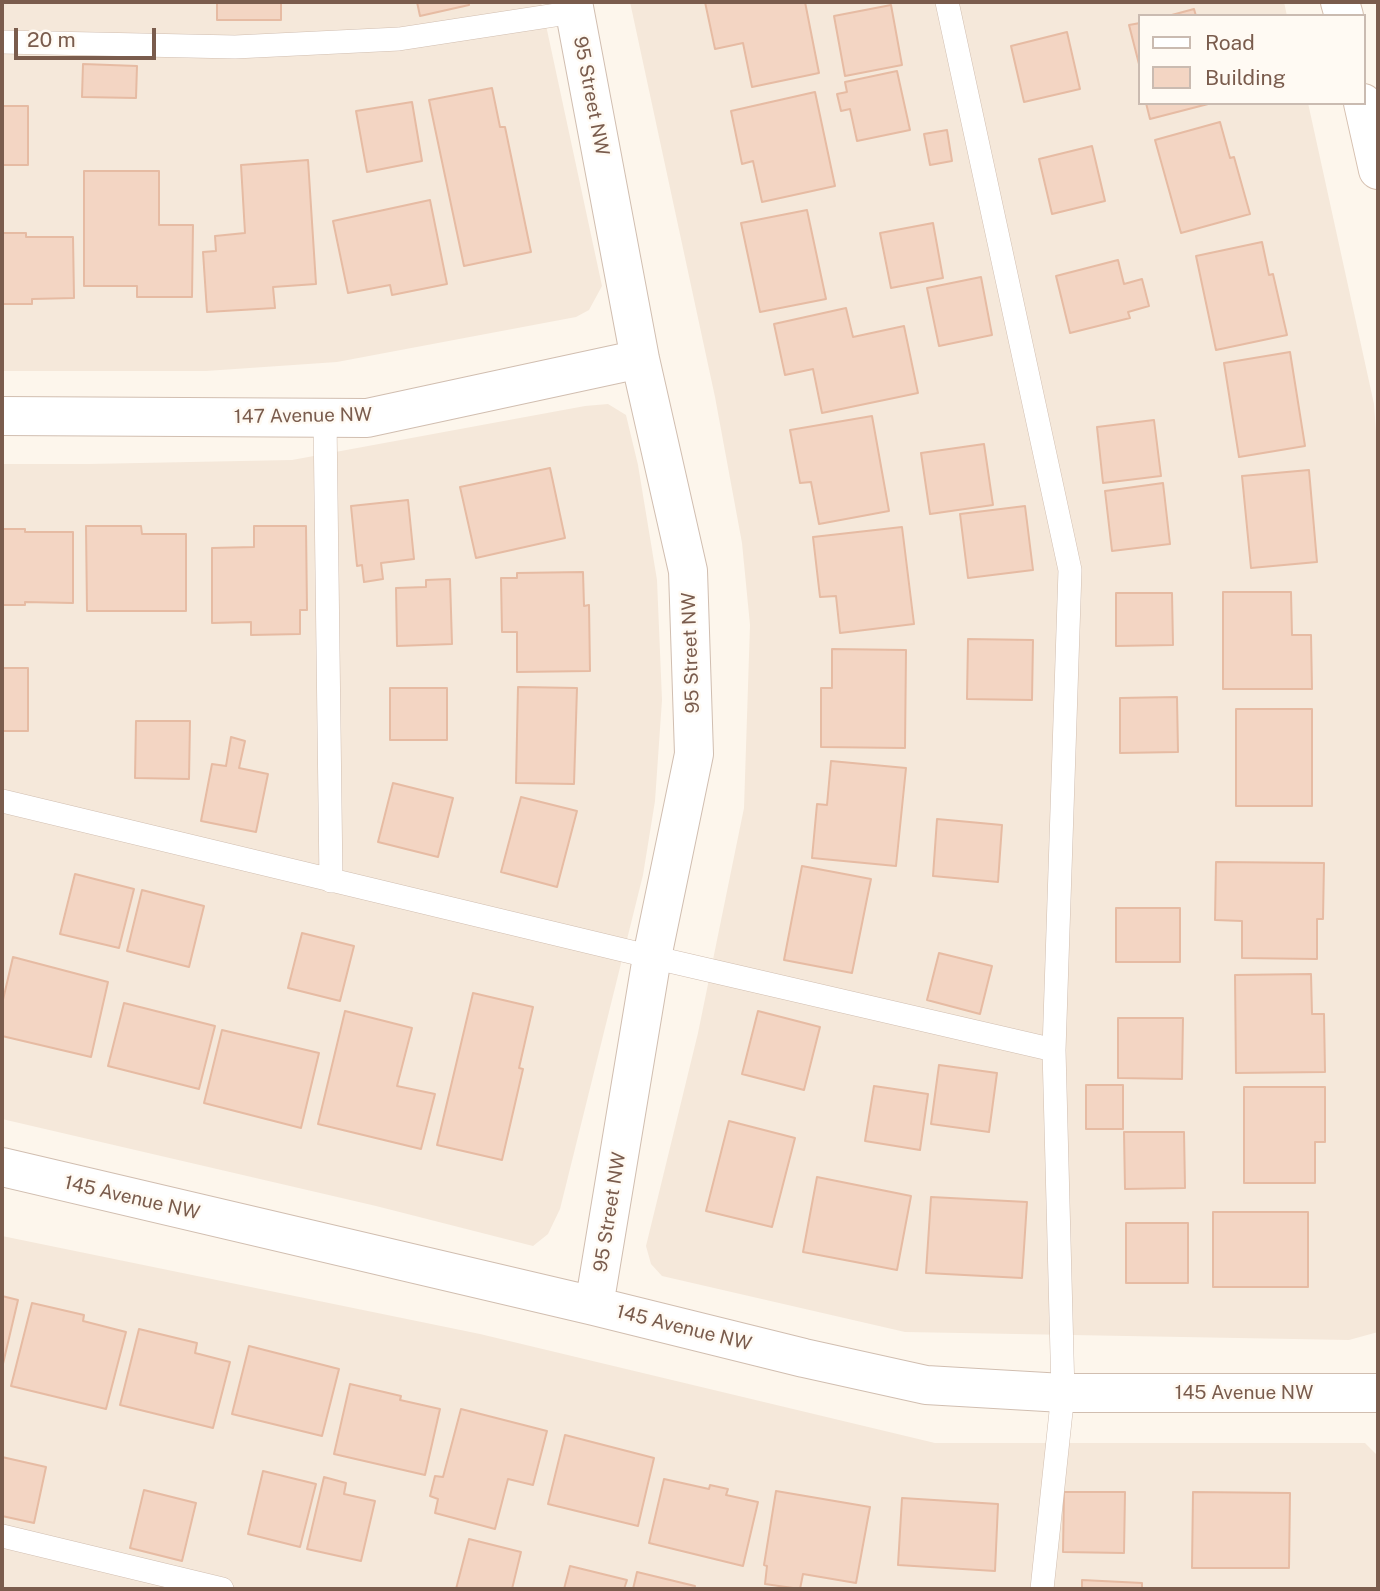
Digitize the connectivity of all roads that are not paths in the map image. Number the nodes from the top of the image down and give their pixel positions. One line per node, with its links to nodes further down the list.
1 (947, 2): 12 (lane)
2 (574, 7): 3 (lane); 6 (street, 95 Street NW)
3 (2, 42)
4 (1363, 105): 5 (street)
5 (1378, 170)
6 (640, 359): 8 (street, 147 Avenue NW); 11 (street, 95 Street NW)
7 (2, 416): 8 (street, 147 Avenue NW)
8 (326, 418): 10 (lane)
9 (2, 801): 10 (lane)
10 (331, 881): 11 (lane)
11 (652, 957): 12 (lane); 14 (street, 95 Street NW)
12 (1055, 1050): 15 (lane)
13 (2, 1167): 14 (street, 145 Avenue NW)
14 (594, 1307): 15 (street, 145 Avenue NW)
15 (1063, 1393): 16 (street, 145 Avenue NW); 19 (lane)
16 (1378, 1393)
17 (2, 1536): 18 (lane)
18 (222, 1589)
19 (1042, 1589)

